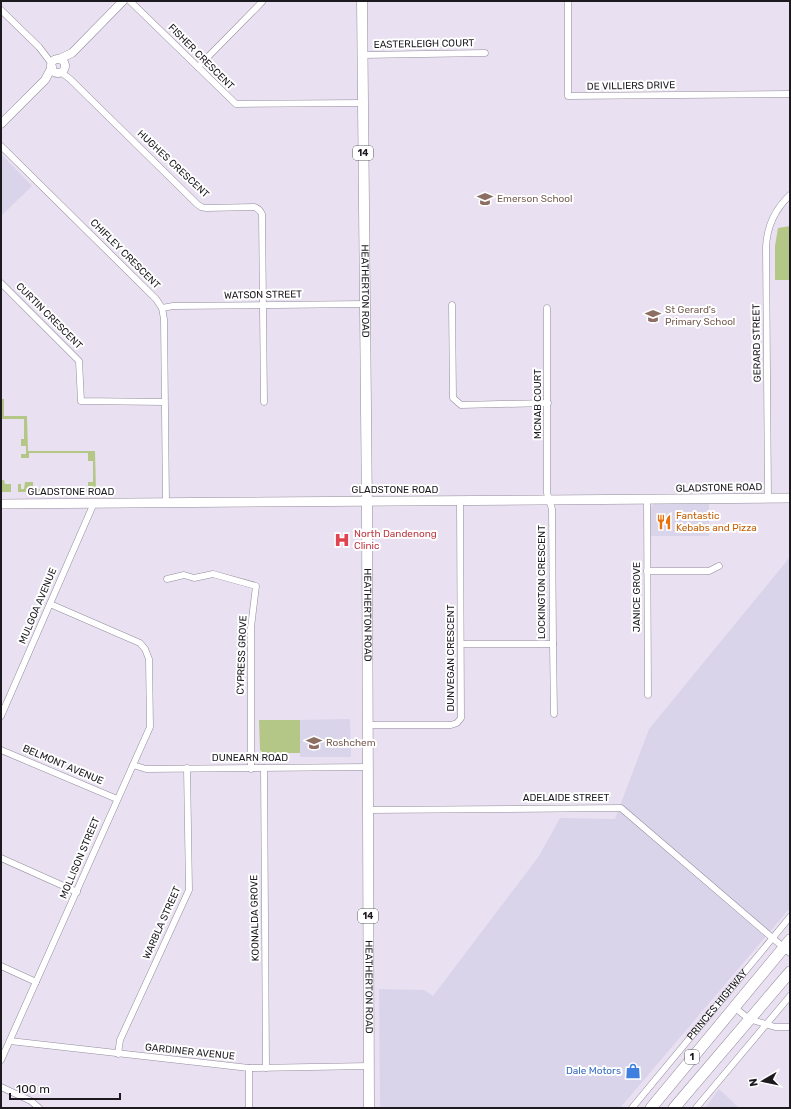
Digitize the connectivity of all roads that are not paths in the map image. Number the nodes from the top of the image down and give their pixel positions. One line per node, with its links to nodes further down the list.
1 (124, 1): 9 (street)
2 (130, 1): 10 (street, FISHER CRESCENT)
3 (362, 1): 8 (main road, HEATHERTON ROAD / 14)
4 (568, 1): 11 (street, DE VILLIERS DRIVE)
5 (262, 2): 10 (street)
6 (1, 10): 9 (street, HUGHES CRESCENT)
7 (485, 53): 8 (street, EASTERLEIGH COURT)
8 (363, 55): 12 (main road, HEATHERTON ROAD / 14)
9 (59, 66): 13 (street); 18 (street, HUGHES CRESCENT)
10 (198, 67): 12 (street, FISHER CRESCENT)
11 (790, 94)
12 (363, 103): 17 (main road, HEATHERTON ROAD / 14)
13 (1, 124)
14 (1, 146): 20 (street, CHIFLEY CRESCENT)
15 (790, 195): 25 (street, GERARD STREET)
16 (1, 283): 22 (street, CURTIN CRESCENT)
17 (364, 304): 18 (street, WATSON STREET); 30 (main road, HEATHERTON ROAD / 14)
18 (263, 305): 20 (street, WATSON STREET); 23 (street, HUGHES CRESCENT)
19 (452, 305): 24 (street)
20 (162, 308): 22 (street)
21 (547, 308): 24 (street, MCNAB COURT)
22 (164, 402): 32 (street)
23 (264, 402)
24 (548, 403): 27 (street, MCNAB COURT)
25 (768, 498): 26 (main road, GLADSTONE ROAD); 28 (main road, GLADSTONE ROAD)
26 (790, 498)
27 (550, 500): 28 (main road, GLADSTONE ROAD); 29 (main road, GLADSTONE ROAD); 39 (street, LOCKINGTON CRESCENT)
28 (647, 500): 35 (street, JANICE GROVE)
29 (460, 501): 30 (main road, GLADSTONE ROAD); 38 (street, DUNVEGAN CRESCENT)
30 (367, 502): 32 (main road, GLADSTONE ROAD); 43 (main road, HEATHERTON ROAD / 14)
31 (94, 503): 32 (main road, GLADSTONE ROAD); 33 (main road, GLADSTONE ROAD); 37 (street, MULGOA AVENUE)
32 (166, 503)
33 (1, 504)
34 (719, 566): 35 (street)
35 (648, 571): 40 (street, JANICE GROVE)
36 (167, 579): 48 (street, CYPRESS GROVE)
37 (50, 604): 42 (street, MULGOA AVENUE); 45 (street, MOLLISON STREET)
38 (461, 644): 39 (street, LOCKINGTON CRESCENT); 43 (street, DUNVEGAN CRESCENT)
39 (553, 644): 41 (street)
40 (648, 695)
41 (554, 714)
42 (1, 716)
43 (368, 725): 46 (main road, HEATHERTON ROAD / 14)
44 (1, 750): 50 (street, BELMONT AVENUE)
45 (133, 765): 47 (street, DUNEARN ROAD); 50 (street, MOLLISON STREET)
46 (368, 767): 49 (street, DUNEARN ROAD); 51 (main road, HEATHERTON ROAD / 14)
47 (187, 768): 48 (street, DUNEARN ROAD); 66 (street, WARBLA STREET)
48 (251, 768): 49 (street, DUNEARN ROAD)
49 (264, 768): 70 (street, KOONALDA GROVE)
50 (117, 799): 53 (street, MOLLISON STREET)
51 (368, 810): 55 (street, ADELAIDE STREET); 68 (main road, HEATHERTON ROAD / 14)
52 (1, 858): 53 (street)
53 (77, 892): 59 (street, MOLLISON STREET)
54 (790, 917): 55 (street, PRINCES HIGHWAY)
55 (773, 938): 56 (street, ADELAIDE STREET); 75 (street, PRINCES HIGHWAY)
56 (788, 947): 61 (highway, PRINCES HIGHWAY / 1)
57 (1, 966): 59 (street)
58 (790, 972): 62 (highway, 1)
59 (36, 982): 65 (street, MOLLISON STREET)
60 (790, 996): 63 (street)
61 (734, 1007): 62 (street); 76 (highway, PRINCES HIGHWAY / 1)
62 (749, 1019): 63 (street); 77 (highway, 1)
63 (766, 1025): 64 (street); 78 (street)
64 (790, 1027)
65 (10, 1041): 66 (street, GARDINER AVENUE); 67 (street, MOLLISON STREET)
66 (118, 1054): 69 (street, GARDINER AVENUE)
67 (1, 1060)
68 (369, 1066): 70 (street, GARDINER AVENUE); 74 (main road, HEATHERTON ROAD / 14)
69 (249, 1068): 70 (street, GARDINER AVENUE); 73 (street)
70 (266, 1068)
71 (1, 1087): 72 (street)
72 (38, 1108)
73 (250, 1108)
74 (369, 1108)
75 (632, 1108)
76 (651, 1108)
77 (674, 1108)
78 (696, 1108)

